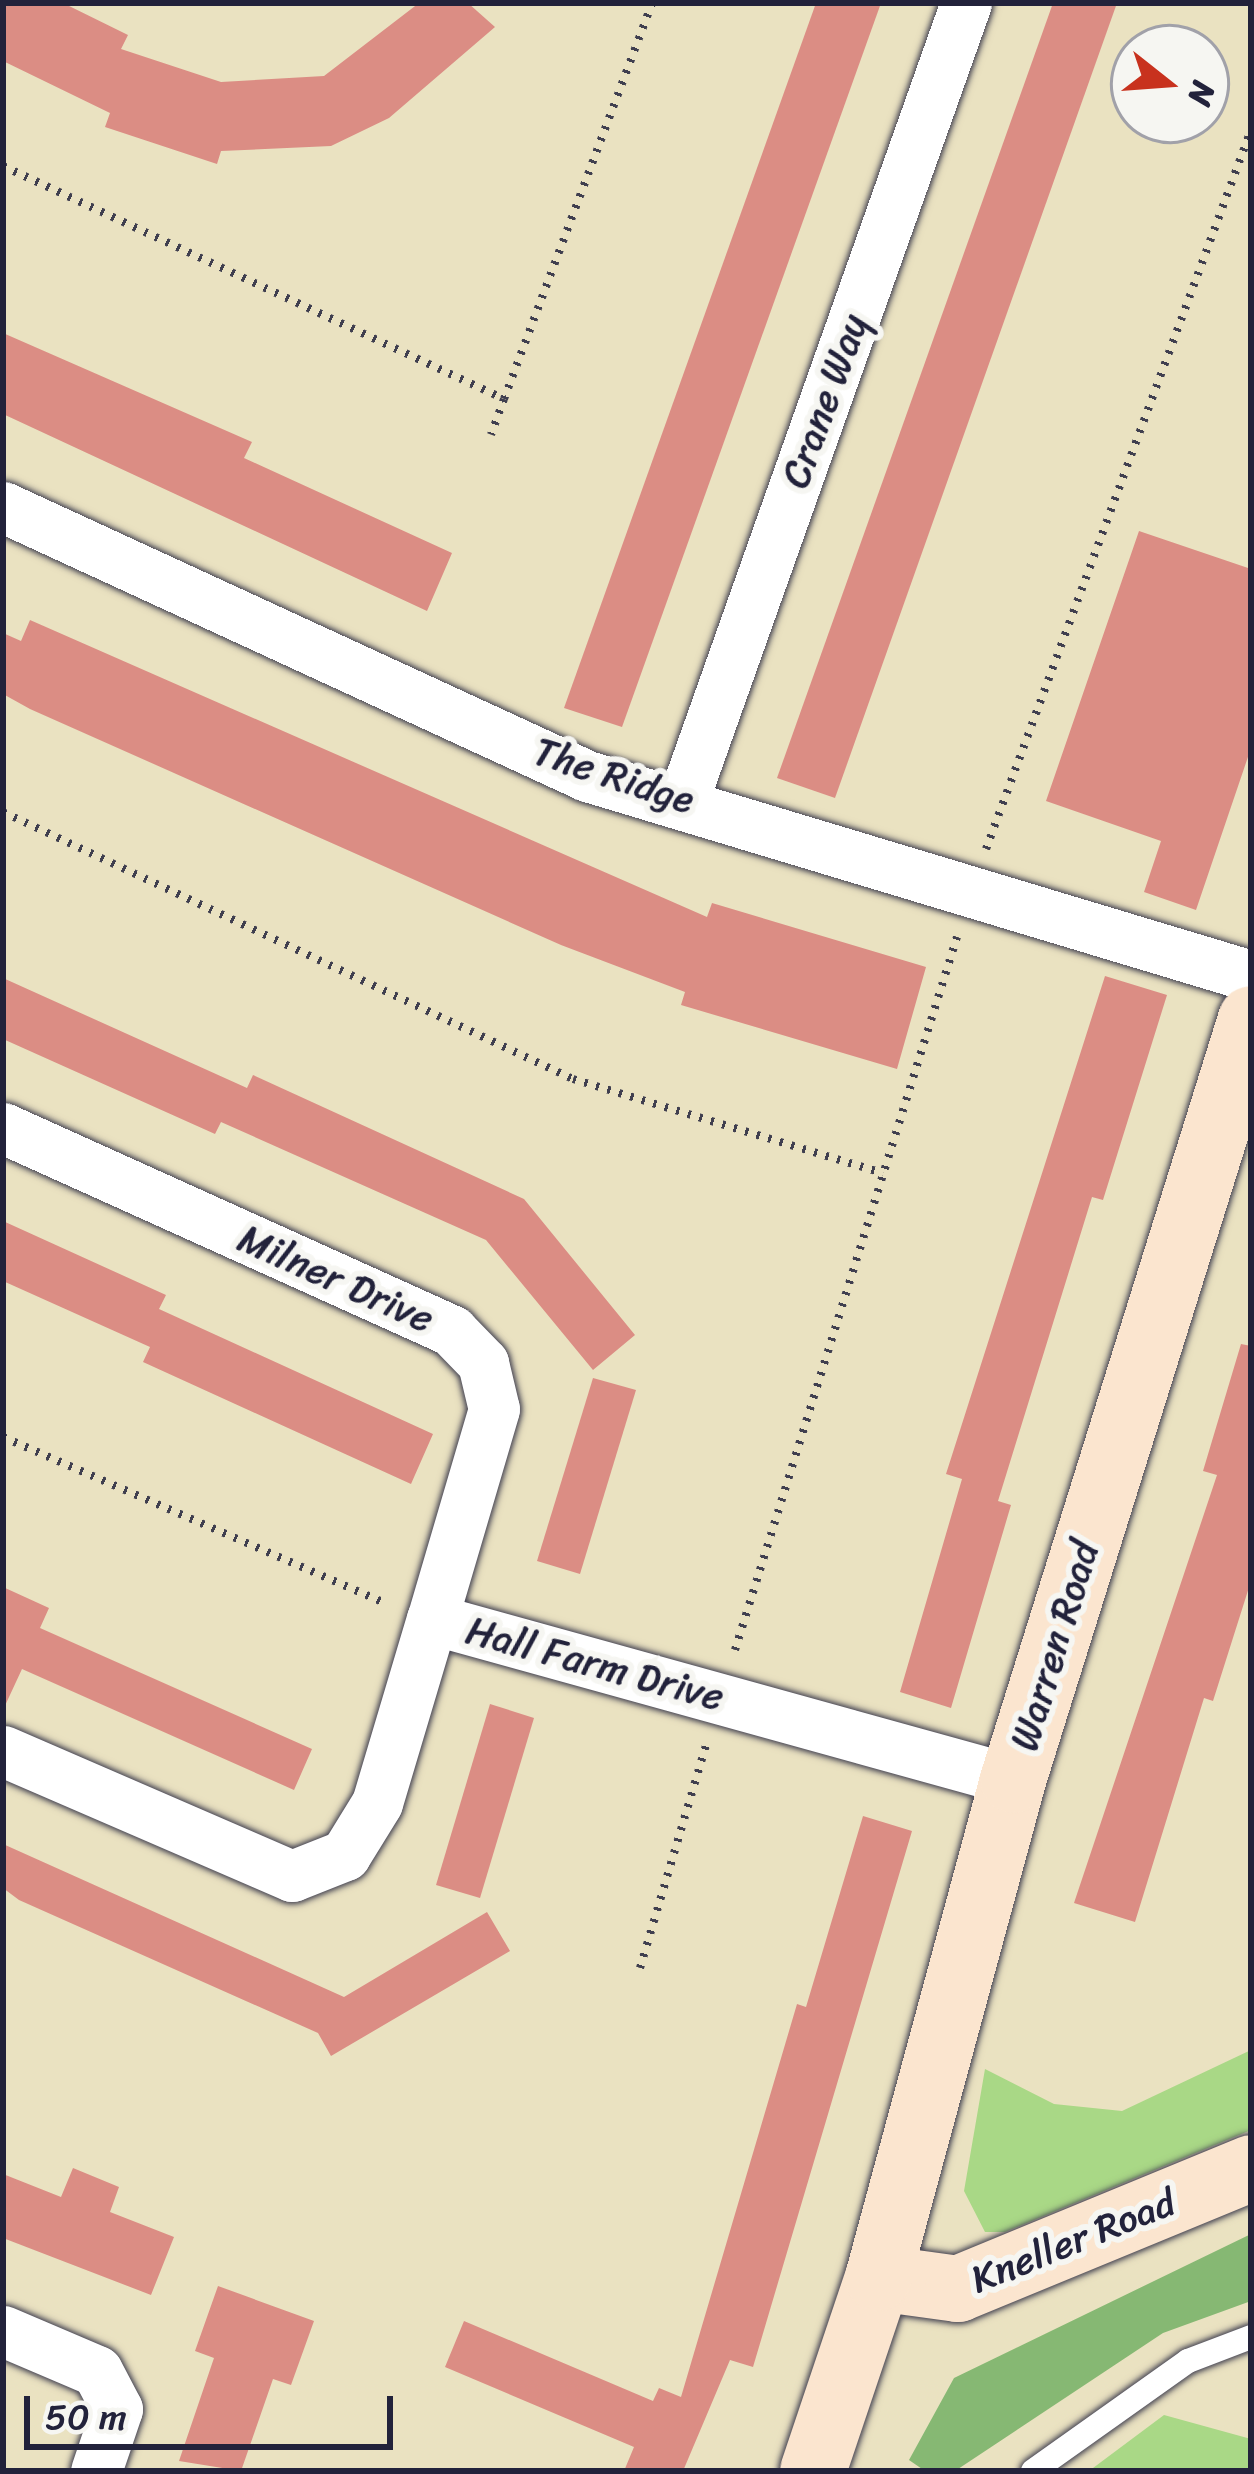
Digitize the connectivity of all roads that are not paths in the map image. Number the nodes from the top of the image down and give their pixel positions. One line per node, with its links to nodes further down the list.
1 (966, 3): 3 (street, Crane Way)
2 (3, 507): 3 (street, The Ridge)
3 (683, 800): 4 (street, The Ridge)
4 (1251, 976)
5 (1251, 1019): 9 (street, Warren Road)
6 (3, 1128): 7 (street, Milner Drive)
7 (432, 1619): 8 (street, Hall Farm Drive); 9 (street, Hall Farm Drive)
8 (3, 1751)
9 (1013, 1780): 11 (street, Warren Road)
10 (1251, 2168): 11 (street, Kneller Road)
11 (878, 2278): 15 (street)
12 (3, 2331): 14 (street)
13 (1251, 2337): 16 (lane)
14 (96, 2471)
15 (813, 2471)
16 (1033, 2471)

